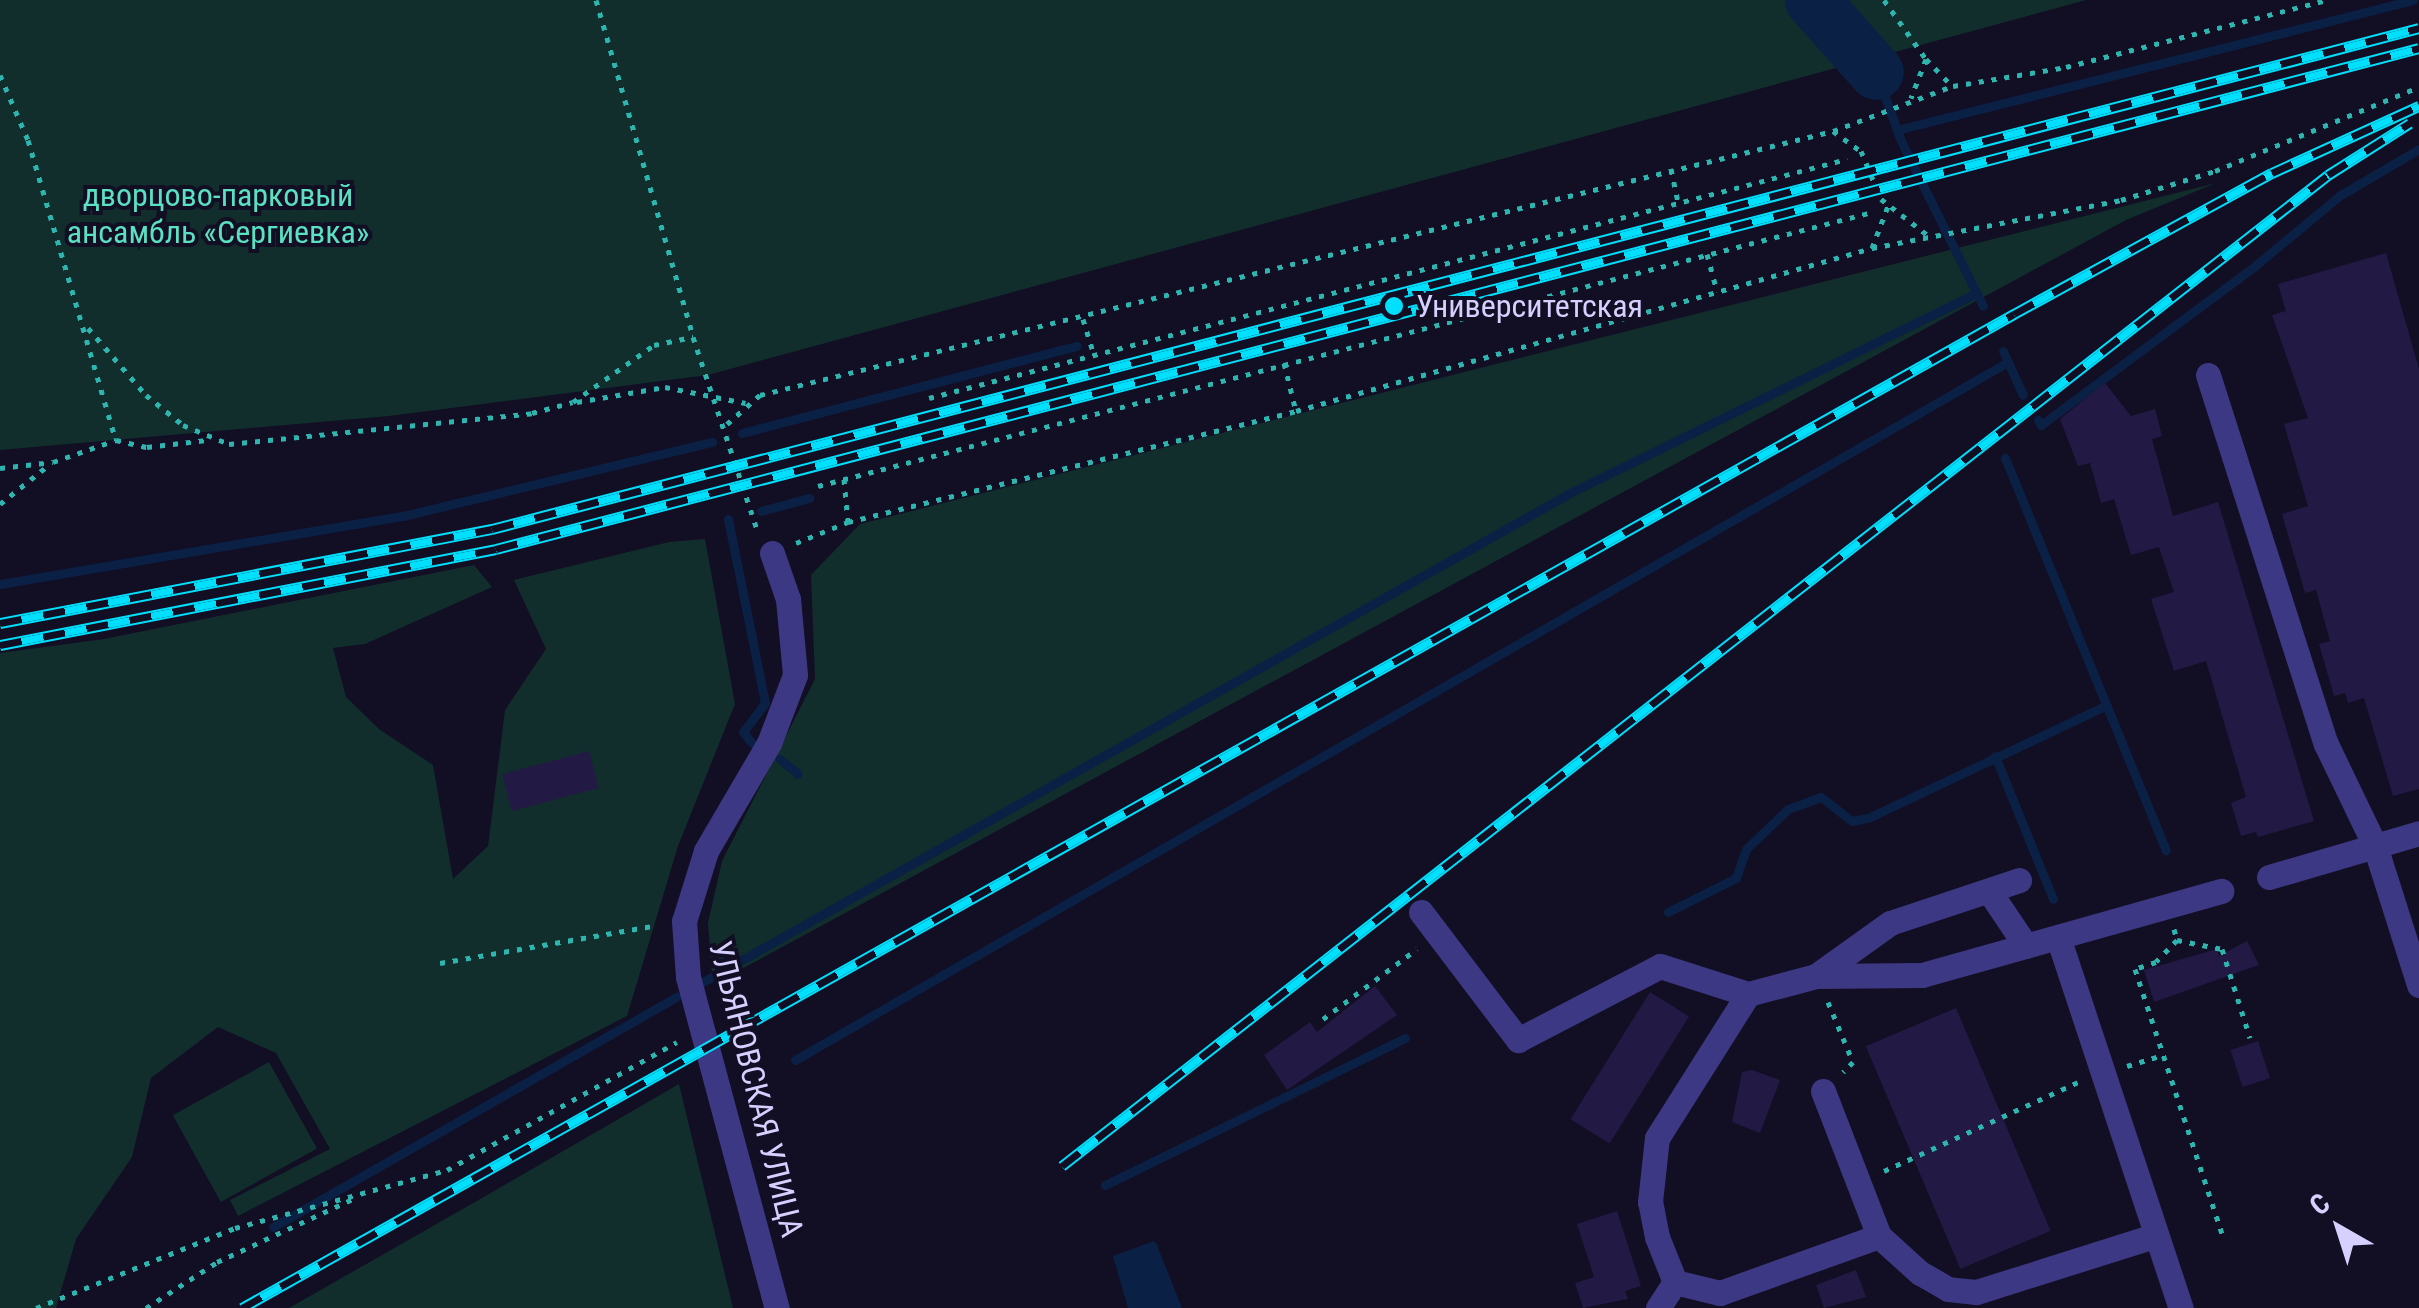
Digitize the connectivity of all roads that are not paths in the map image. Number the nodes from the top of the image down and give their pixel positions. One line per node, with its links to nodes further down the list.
1 (2208, 375): 4 (street)
2 (772, 553): 19 (street, УЛЬЯНОВСКАЯ УЛИЦА)
3 (2419, 834): 4 (street)
4 (2375, 846): 5 (street); 13 (street)
5 (2269, 877)
6 (2019, 880): 7 (street)
7 (1989, 891): 11 (street); 12 (street)
8 (2221, 892): 10 (street)
9 (1422, 912): 14 (street)
10 (2058, 938): 11 (street); 17 (street)
11 (2026, 946): 12 (street)
12 (1816, 976): 14 (street)
13 (2419, 985)
14 (1748, 994): 18 (street)
15 (1823, 1091): 16 (street)
16 (1878, 1236): 17 (street); 18 (street)
17 (2154, 1236): 21 (street)
18 (1675, 1282): 20 (street)
19 (777, 1308)
20 (1658, 1308)
21 (2180, 1308)

